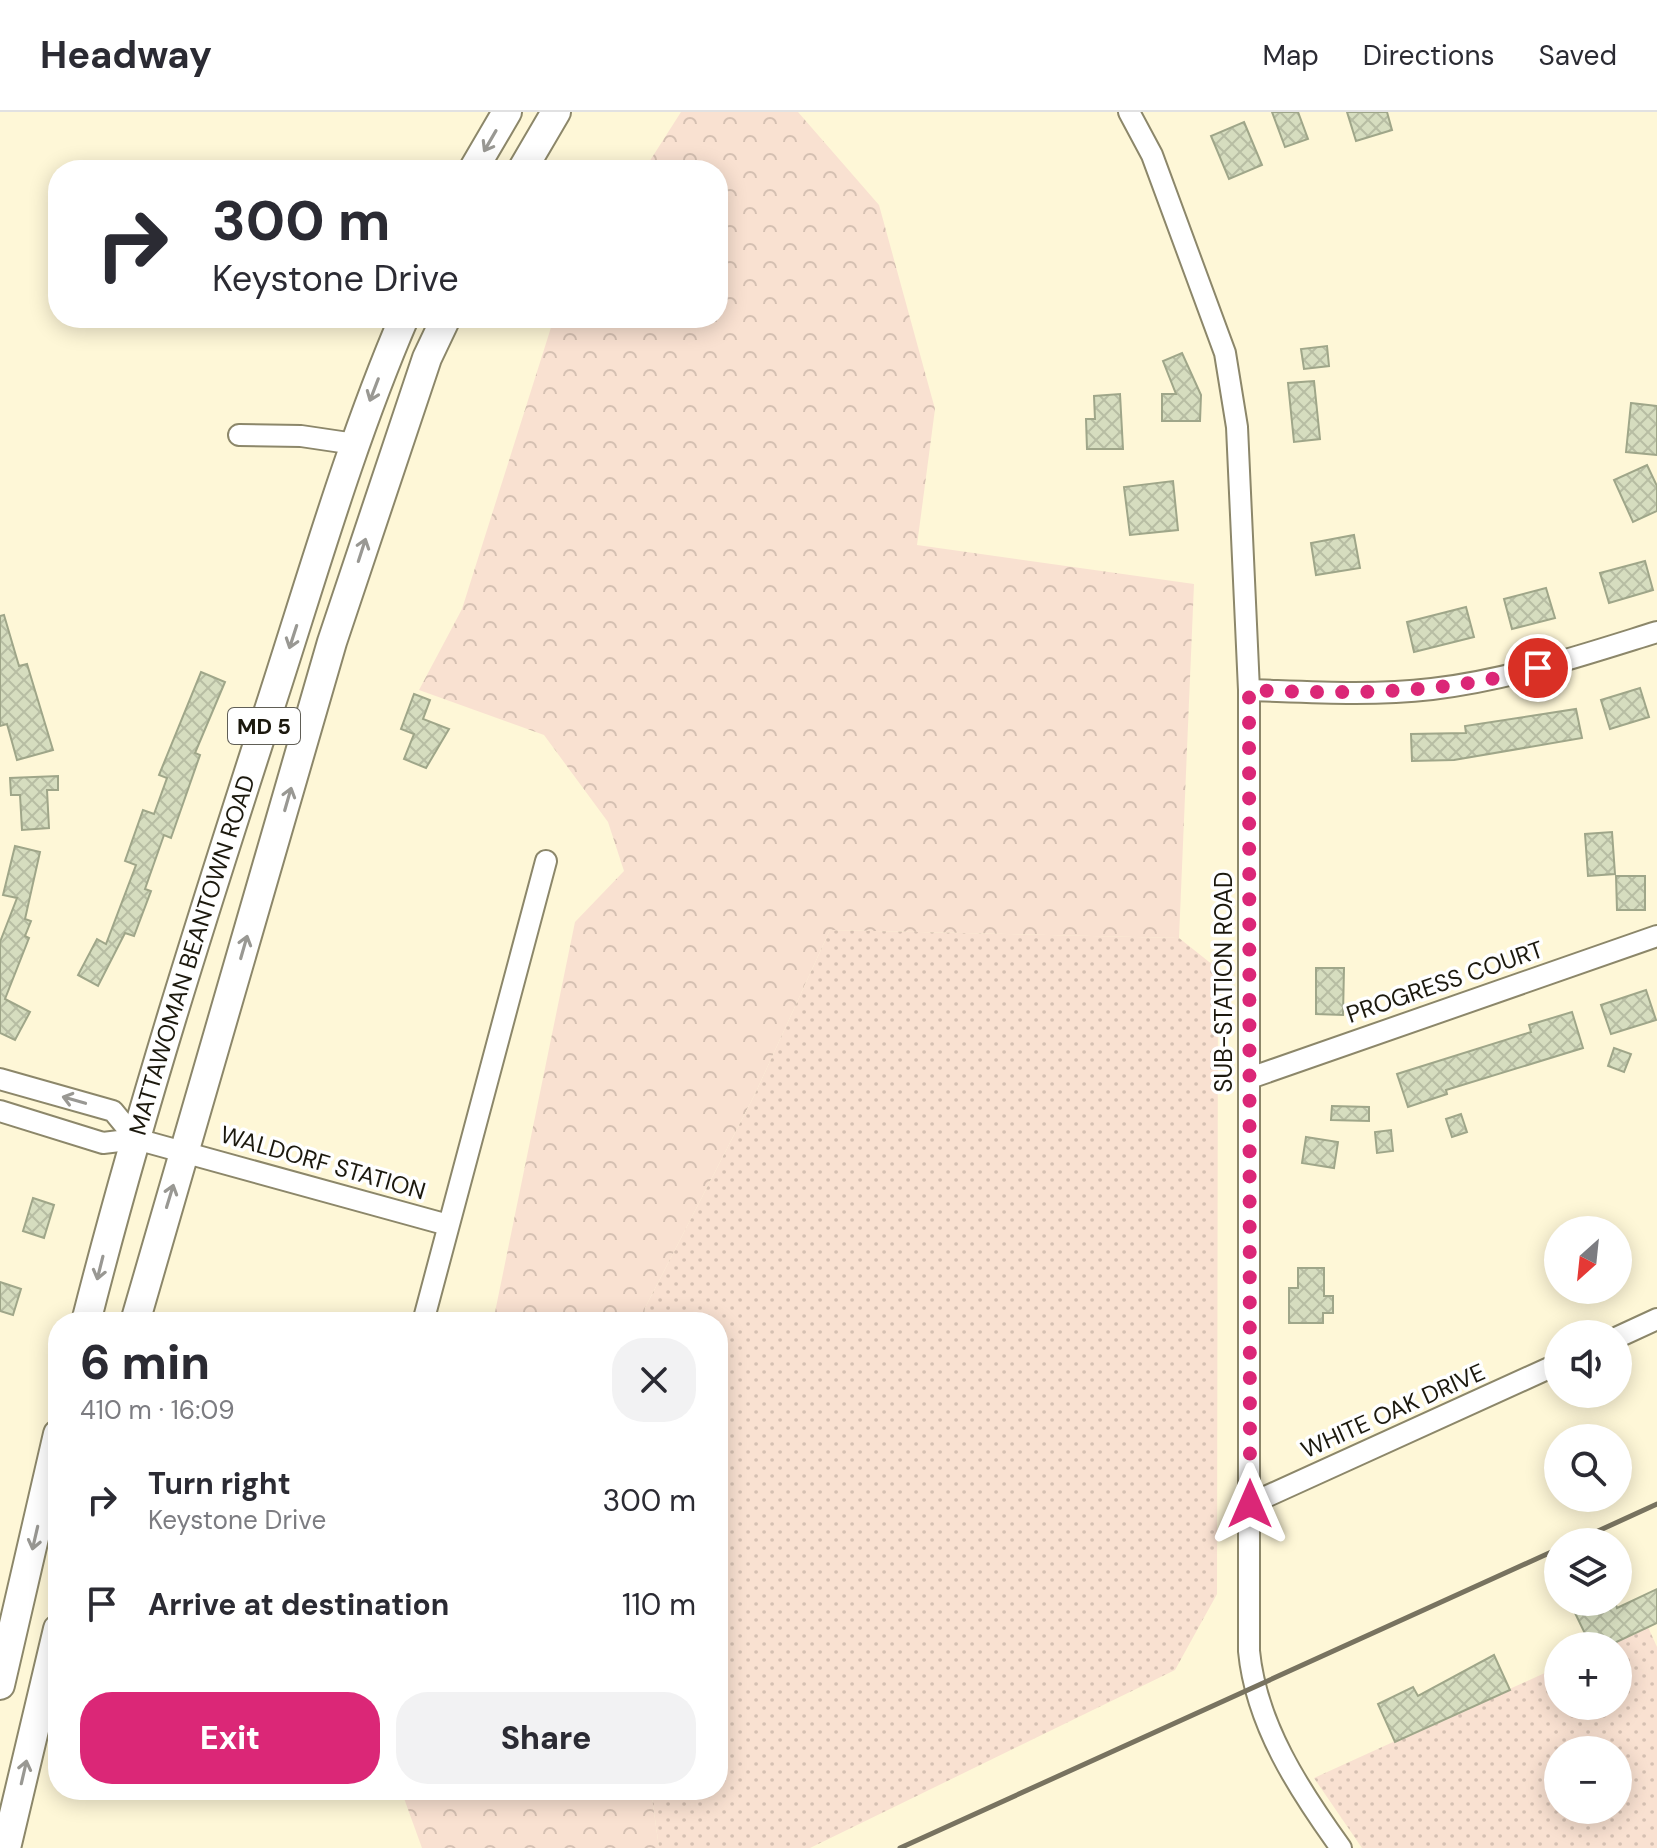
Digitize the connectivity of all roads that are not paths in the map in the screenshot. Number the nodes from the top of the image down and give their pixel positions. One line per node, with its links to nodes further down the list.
1 (507, 112): 4 (highway, one-way to 4)
2 (556, 112): 5 (highway)
3 (1129, 112): 13 (street, SUB-STATION ROAD)
4 (479, 160)
5 (528, 160)
6 (400, 328): 10 (highway, MATTAWOMAN BEANTOWN ROAD / MD 5, one-way to 10)
7 (425, 328): 11 (highway)
8 (441, 328): 11 (highway, MATTAWOMAN BEANTOWN ROAD / MD 5)
9 (239, 435): 10 (street)
10 (355, 444): 19 (highway, MATTAWOMAN BEANTOWN ROAD / MD 5, one-way to 19)
11 (380, 492): 20 (highway, MATTAWOMAN BEANTOWN ROAD / MD 5, one-way to 11)
12 (1657, 632): 13 (street)
13 (1249, 690): 16 (street, SUB-STATION ROAD)
14 (546, 861): 21 (street)
15 (1657, 936): 16 (street, PROGRESS COURT)
16 (1250, 1078): 29 (street, SUB-STATION ROAD)
17 (0, 1079): 19 (street, one-way to 17)
18 (0, 1111): 19 (street)
19 (136, 1139): 20 (street, WALDORF STATION); 22 (highway, MATTAWOMAN BEANTOWN ROAD / MD 5, one-way to 22)
20 (183, 1152): 21 (street, WALDORF STATION); 23 (highway, MATTAWOMAN BEANTOWN ROAD / MD 5, one-way to 20)
21 (448, 1225): 24 (street)
22 (89, 1312)
23 (138, 1312)
24 (426, 1312)
25 (1657, 1319): 26 (street)
26 (1632, 1331)
27 (1544, 1370): 29 (street, WHITE OAK DRIVE)
28 (48, 1477): 31 (highway, one-way to 31)
29 (1250, 1504): 33 (street, SUB-STATION ROAD)
30 (48, 1671): 32 (highway, one-way to 30)
31 (0, 1685)
32 (6, 1848)
33 (1341, 1848)

